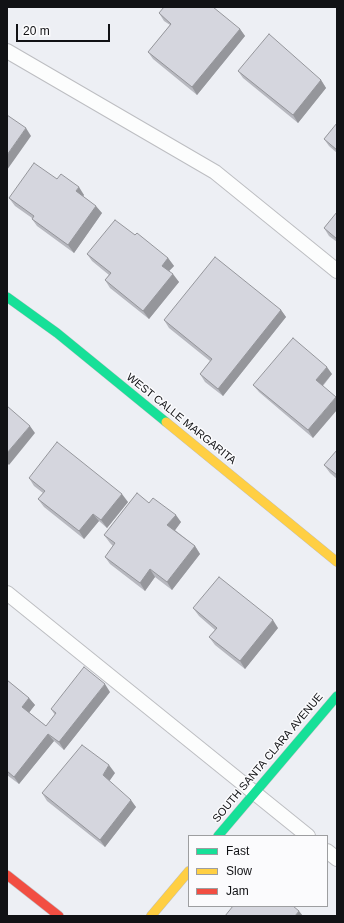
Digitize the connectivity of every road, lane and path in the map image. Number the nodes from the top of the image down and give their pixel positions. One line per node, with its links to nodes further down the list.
1 (7, 51): 2 (lane)
2 (337, 271)
3 (7, 297): 4 (street, WEST CALLE MARGARITA)
4 (337, 562)
5 (7, 593): 7 (lane)
6 (337, 696): 7 (street, SOUTH SANTA CLARA AVENUE)
7 (255, 793): 8 (street, SOUTH SANTA CLARA AVENUE); 9 (lane)
8 (219, 835)
9 (307, 835)
10 (328, 852): 11 (lane)
11 (337, 859)
12 (188, 872): 15 (street)
13 (7, 875): 14 (street)
14 (59, 916)
15 (151, 916)

